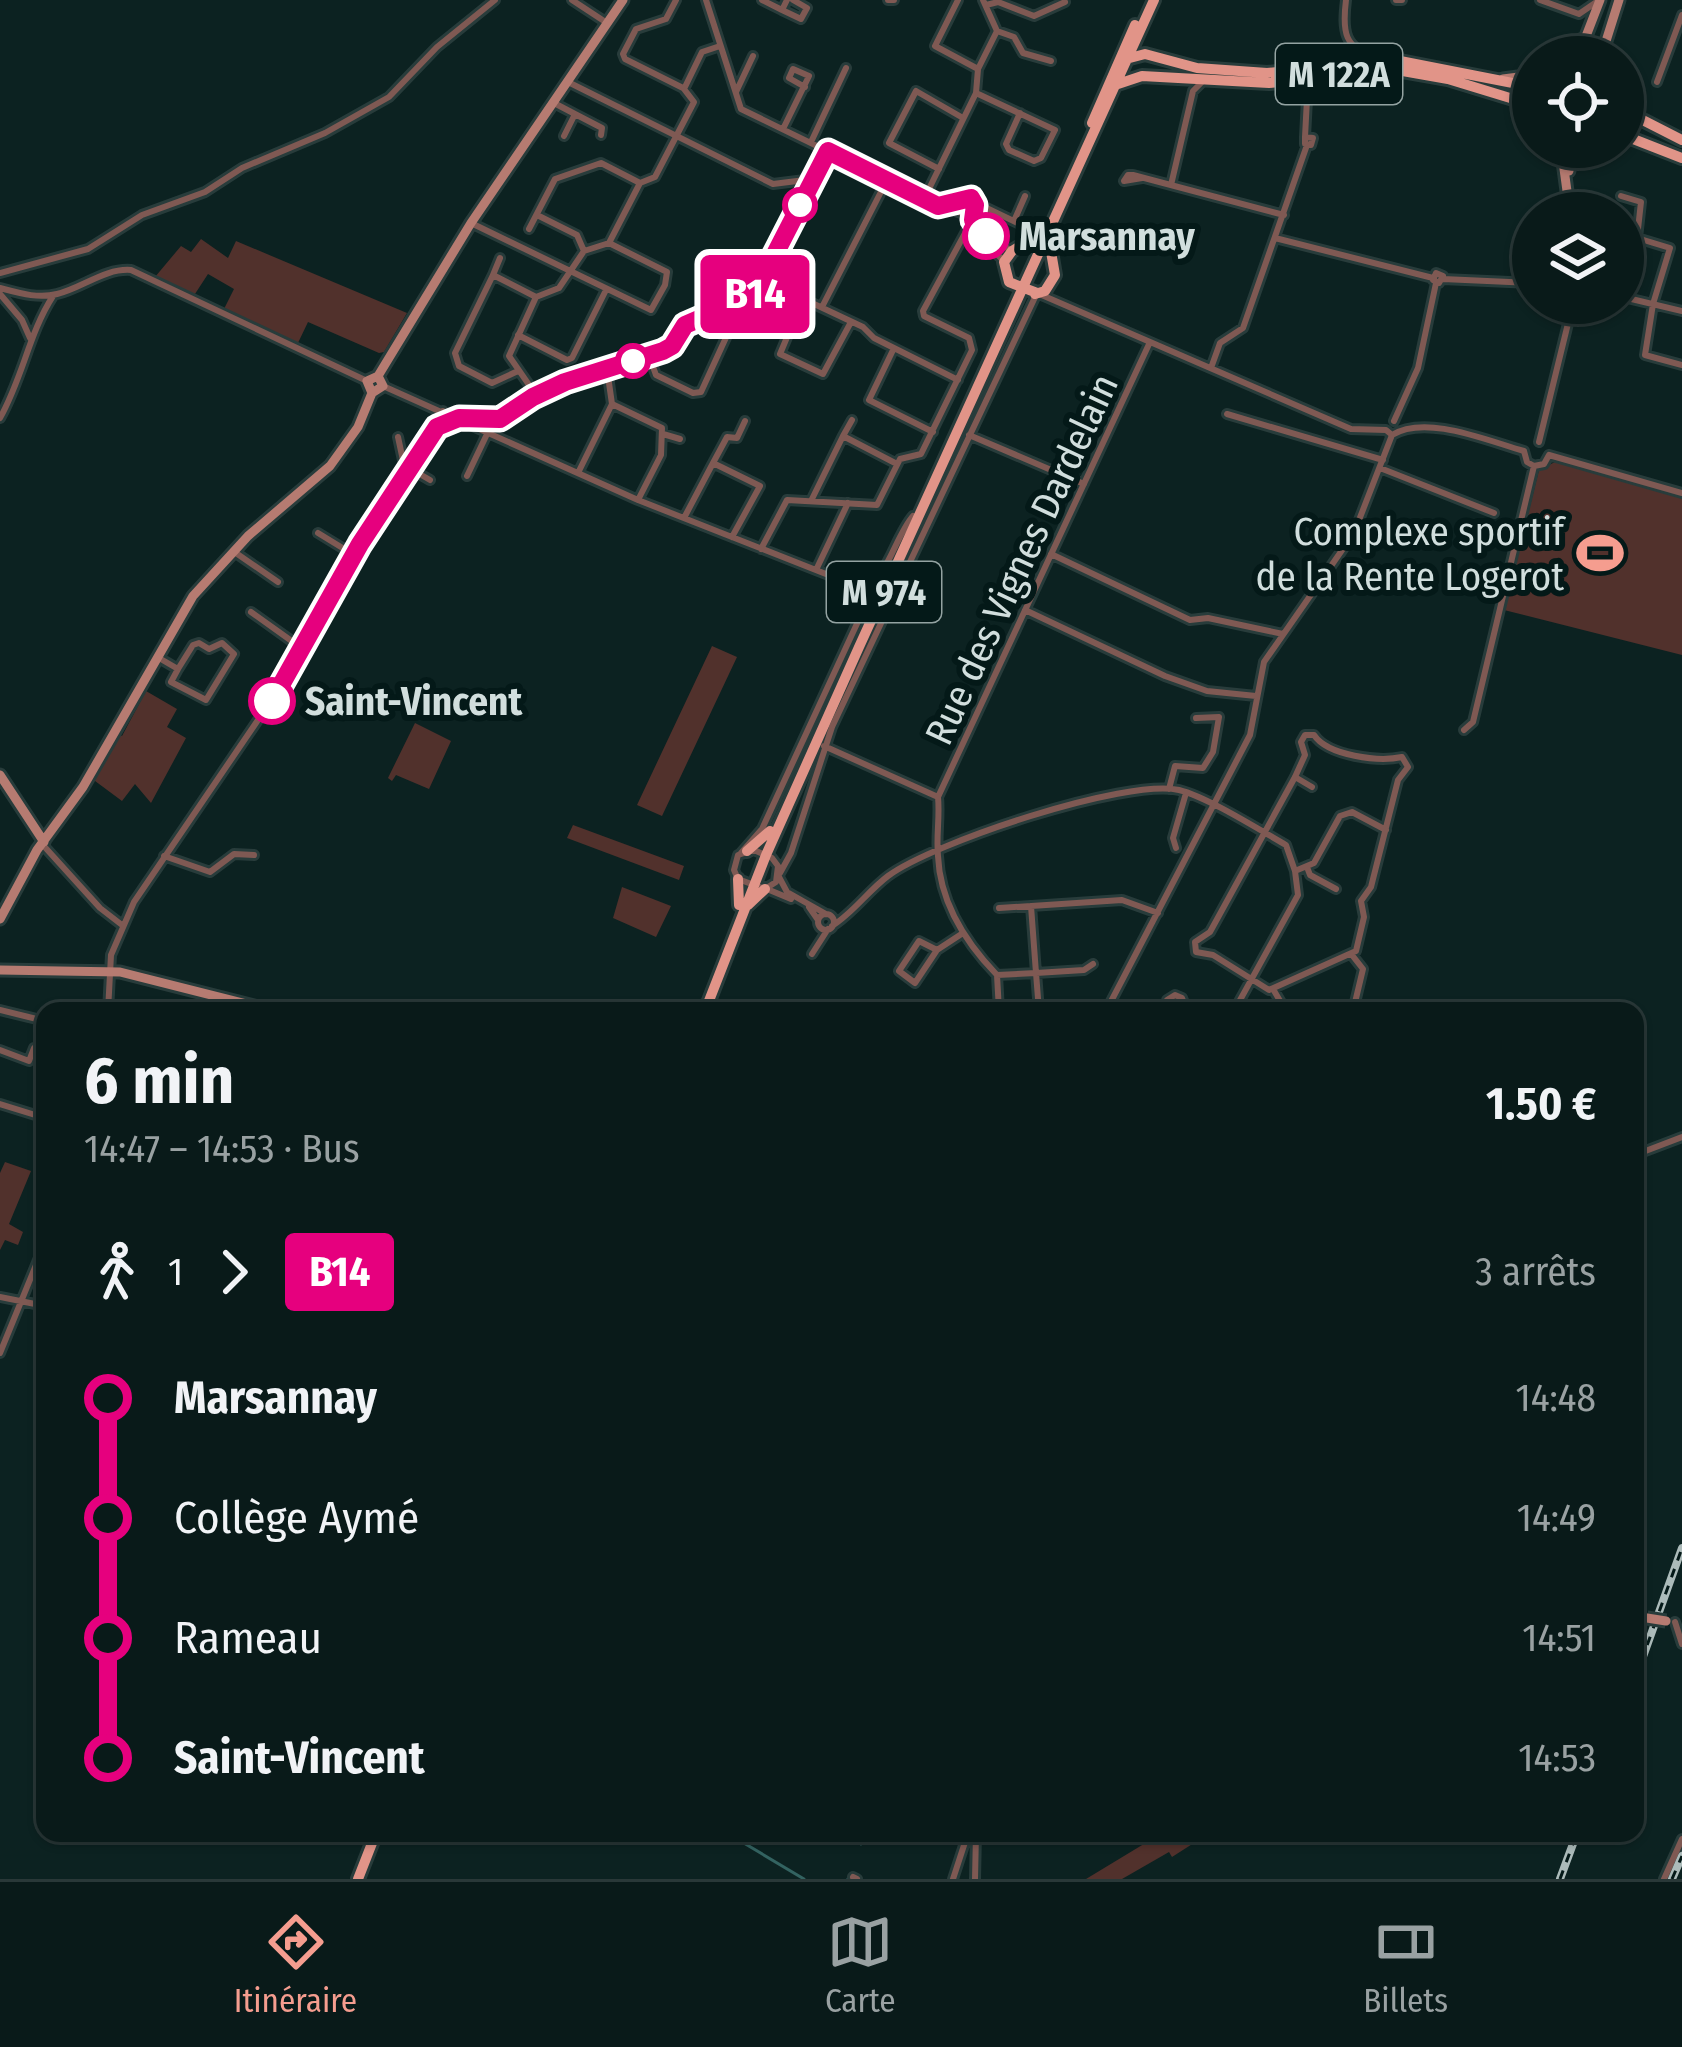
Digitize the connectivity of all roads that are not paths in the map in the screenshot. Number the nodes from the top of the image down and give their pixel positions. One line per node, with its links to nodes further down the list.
1 (495, 0): 93 (street)
2 (572, 0): 18 (street)
3 (622, 0): 18 (street)
4 (676, 0): 45 (street)
5 (706, 0): 26 (street)
6 (762, 0): 16 (street)
7 (790, 0): 16 (street); 16 (street)
8 (958, 0): 33 (street)
9 (1346, 0): 30 (street)
10 (1540, 0): 11 (street)
11 (1599, 0): 21 (street)
12 (1065, 2): 13 (street)
13 (985, 3): 19 (street)
14 (1148, 4): 20 (main road); 28 (main road, M 974)
15 (1618, 6): 24 (street); 25 (street)
16 (782, 10)
17 (1682, 15): 41 (street)
18 (607, 23): 39 (street)
19 (997, 31): 31 (street); 33 (street)
20 (1140, 31): 28 (main road, M 974); 29 (main road)
21 (1587, 31): 22 (street); 23 (street)
22 (1583, 36)
23 (1585, 36)
24 (1608, 36)
25 (1613, 36)
26 (720, 46): 45 (street); 46 (street)
27 (753, 56): 46 (street)
28 (1124, 56): 29 (main road, M 122A); 34 (main road); 43 (main road, M 974); 83 (main road, M 974)
29 (1151, 56): 30 (main road, M 122A)
30 (1380, 60): 37 (main road, M 122A)
31 (1051, 61)
32 (846, 68): 62 (street)
33 (978, 69): 47 (street)
34 (1142, 76): 36 (main road, M 122A); 43 (main road, M 122A)
35 (1512, 76): 37 (street)
36 (1179, 78): 38 (main road, M 122A); 48 (street)
37 (1484, 78): 42 (main road, M 122A)
38 (1204, 80): 40 (main road, M 122A); 48 (street)
39 (568, 82): 50 (street); 60 (street)
40 (1268, 82): 49 (main road, M 122A); 78 (street)
41 (1657, 82)
42 (1512, 83)
43 (1118, 84): 83 (main road, M 974)
44 (805, 87): 56 (street)
45 (684, 89): 60 (street)
46 (736, 92): 56 (street)
47 (976, 93): 51 (street); 54 (street)
48 (1192, 94): 71 (street)
49 (1512, 99)
50 (554, 103): 52 (street); 80 (street)
51 (1021, 112): 51 (street)
52 (575, 114): 58 (street); 59 (street)
53 (1644, 116): 57 (street)
54 (964, 118): 66 (street); 66 (street)
55 (1644, 121): 57 (main road)
56 (783, 129): 62 (street)
57 (1660, 129): 61 (main road)
58 (601, 135)
59 (564, 136)
60 (678, 136): 68 (street); 70 (street)
61 (1682, 140)
62 (811, 142): 64 (street)
63 (1644, 144): 65 (main road)
64 (828, 151): 68 (street); 69 (street)
65 (1680, 158)
66 (939, 169): 73 (street)
67 (1142, 178): 71 (street)
68 (813, 179): 95 (street)
69 (886, 181): 73 (street); 108 (street)
70 (640, 183): 77 (street); 86 (street)
71 (1171, 185): 78 (street)
72 (1025, 196): 79 (street)
73 (925, 199): 75 (street)
74 (959, 200): 75 (street); 76 (street); 76 (street)
75 (938, 206): 76 (street)
76 (968, 210): 79 (street); 81 (street); 89 (street)
77 (536, 215): 82 (street); 87 (street)
78 (1284, 215): 84 (street)
79 (1014, 221): 83 (street)
80 (471, 223): 92 (street); 124 (street)
81 (970, 224): 89 (street); 123 (street)
82 (529, 229)
83 (1046, 231): 88 (main road, M 974); 89 (main road); 91 (main road)
84 (1276, 238): 96 (street); 120 (street)
85 (1644, 240): 106 (street)
86 (609, 243): 87 (street); 100 (street)
87 (584, 251): 92 (street)
88 (1037, 252): 89 (main road); 91 (main road); 99 (main road, M 974)
89 (1012, 254): 99 (main road)
90 (500, 258): 94 (street)
91 (1053, 266): 98 (main road)
92 (568, 271): 100 (street); 103 (street)
93 (0, 273)
94 (493, 275): 103 (street); 122 (street)
95 (763, 280): 104 (street); 110 (street)
96 (1437, 280): 97 (street); 132 (street)
97 (1512, 282)
98 (1052, 285): 99 (main road); 107 (street)
99 (1022, 288): 107 (street); 109 (main road, M 974); 138 (street)
100 (606, 290): 114 (street)
101 (0, 291): 102 (street); 115 (street)
102 (54, 296): 115 (street); 124 (street)
103 (536, 297): 114 (street)
104 (803, 298): 108 (street); 112 (street)
105 (1644, 302): 106 (street)
106 (1653, 304): 111 (street); 119 (street)
107 (1068, 305): 116 (street)
108 (822, 307): 112 (street)
109 (1012, 308): 159 (main road, M 974); 191 (main road, M 974)
110 (722, 309): 118 (street); 118 (street)
111 (1682, 311)
112 (851, 322): 117 (street)
113 (1568, 324): 142 (street)
114 (518, 335): 122 (street)
115 (32, 342): 129 (street)
116 (1150, 342): 120 (street); 153 (street, Rue des Vignes Dardelain)
117 (894, 348): 123 (street); 135 (street)
118 (649, 356): 121 (street)
119 (1682, 365)
120 (1210, 368): 136 (street)
121 (607, 369): 125 (street); 126 (street)
122 (518, 371): 125 (street)
123 (958, 380): 135 (street)
124 (376, 381): 128 (street); 164 (street)
125 (536, 395): 133 (street)
126 (612, 404): 137 (street); 150 (street)
127 (1227, 414): 147 (street)
128 (446, 415): 133 (street); 149 (street)
129 (0, 418)
130 (852, 420): 139 (street)
131 (745, 421): 145 (street)
132 (1394, 421): 134 (street); 136 (street)
133 (483, 428): 150 (street); 151 (street)
134 (1400, 429): 136 (street); 143 (street)
135 (933, 432): 146 (street)
136 (1389, 432): 147 (street)
137 (663, 434): 141 (street); 155 (street)
138 (969, 435): 153 (street); 181 (street)
139 (843, 436): 146 (street); 156 (street)
140 (398, 437): 149 (street)
141 (680, 439)
142 (1539, 442): 143 (street); 144 (street)
143 (1524, 451): 148 (street)
144 (1549, 455): 148 (street); 154 (street)
145 (713, 463): 160 (street); 162 (street)
146 (897, 464): 157 (street)
147 (1381, 464): 158 (street); 172 (street)
148 (1534, 466): 180 (street)
149 (408, 469): 152 (street); 166 (street)
150 (578, 473): 155 (street)
151 (467, 476)
152 (430, 481)
153 (1084, 484): 165 (street, Rue des Vignes Dardelain)
154 (1682, 493)
155 (638, 500): 160 (street)
156 (811, 501): 157 (street); 163 (street)
157 (848, 503): 167 (street)
158 (1494, 513)
159 (913, 516): 169 (street); 191 (main road, M 974)
160 (684, 518): 162 (street)
161 (318, 532): 166 (street)
162 (732, 537): 163 (street)
163 (761, 549): 167 (street)
164 (233, 551): 168 (street); 174 (street)
165 (1051, 554): 170 (street, Rue des Vignes Dardelain); 172 (street)
166 (354, 555): 173 (street)
167 (816, 570): 169 (street)
168 (278, 582)
169 (864, 589): 197 (street)
170 (1025, 610): 176 (street); 187 (street, Rue des Vignes Dardelain)
171 (251, 613): 173 (street)
172 (1283, 634): 176 (street)
173 (300, 647): 196 (street)
174 (156, 656): 175 (street); 192 (street)
175 (178, 669): 175 (street)
176 (1256, 699): 188 (street)
177 (1219, 717): 178 (street); 179 (street); 185 (street)
178 (1196, 718)
179 (1230, 718)
180 (1465, 730)
181 (824, 746): 187 (street); 197 (street)
182 (0, 775): 192 (street)
183 (1294, 777): 184 (street); 189 (street); 190 (street)
184 (1312, 787)
185 (1169, 789): 186 (street); 194 (street)
186 (1186, 793): 188 (street); 193 (street)
187 (938, 797): 194 (street)
188 (1213, 806): 190 (street); 206 (street)
189 (1385, 830): 198 (street); 214 (street)
190 (1264, 832): 199 (street); 220 (street)
191 (771, 836): 197 (main road); 197 (main road, M 974)
192 (43, 843): 208 (street); 209 (street)
193 (1176, 848)
194 (937, 852): 205 (street); 211 (street)
195 (254, 855): 196 (street)
196 (164, 856): 209 (street)
197 (768, 860): 200 (main road, M 974); 200 (street); 200 (street); 207 (street)
198 (1307, 867): 199 (street); 201 (street)
199 (1295, 871): 220 (street)
200 (754, 886): 202 (main road); 202 (main road); 210 (street)
201 (1336, 889)
202 (742, 906): 224 (main road)
203 (1031, 906): 204 (street); 206 (street); 218 (street)
204 (999, 908)
205 (852, 909): 207 (street); 210 (street)
206 (1158, 913): 227 (street)
207 (828, 915): 210 (street); 210 (street)
208 (0, 919)
209 (122, 926): 217 (street)
210 (825, 926): 212 (street)
211 (963, 933): 213 (street); 219 (street)
212 (814, 950)
213 (937, 950): 213 (street)
214 (1352, 955): 221 (street); 230 (street)
215 (1093, 964): 218 (street)
216 (0, 970): 217 (street)
217 (111, 971): 222 (street); 223 (street)
218 (1036, 973): 219 (street); 226 (street)
219 (997, 976): 225 (street)
220 (1251, 980): 221 (street); 228 (street)
221 (1273, 989): 229 (street)
222 (109, 1002)
223 (242, 1002)
224 (705, 1002)
225 (999, 1002)
226 (1038, 1002)
227 (1111, 1002)
228 (1239, 1002)
229 (1281, 1002)
230 (1355, 1002)
231 (0, 1010): 232 (street)
232 (36, 1019)
233 (34, 1048): 234 (street)
234 (0, 1050)
235 (0, 1104): 236 (street)
236 (36, 1115)
237 (1682, 1137): 238 (street)
238 (1644, 1152)
239 (36, 1264): 241 (street)
240 (0, 1297): 241 (street)
241 (21, 1300): 242 (street); 243 (street)
242 (36, 1304)
243 (0, 1353)
244 (1644, 1617): 245 (street, bridge)
245 (1675, 1622): 246 (street)
246 (1682, 1644)
247 (1682, 1839): 254 (street)
248 (372, 1842): 251 (main road)
249 (968, 1842): 252 (street)
250 (973, 1842): 253 (street)
251 (358, 1879)
252 (953, 1879)
253 (975, 1879)
254 (1664, 1879)

